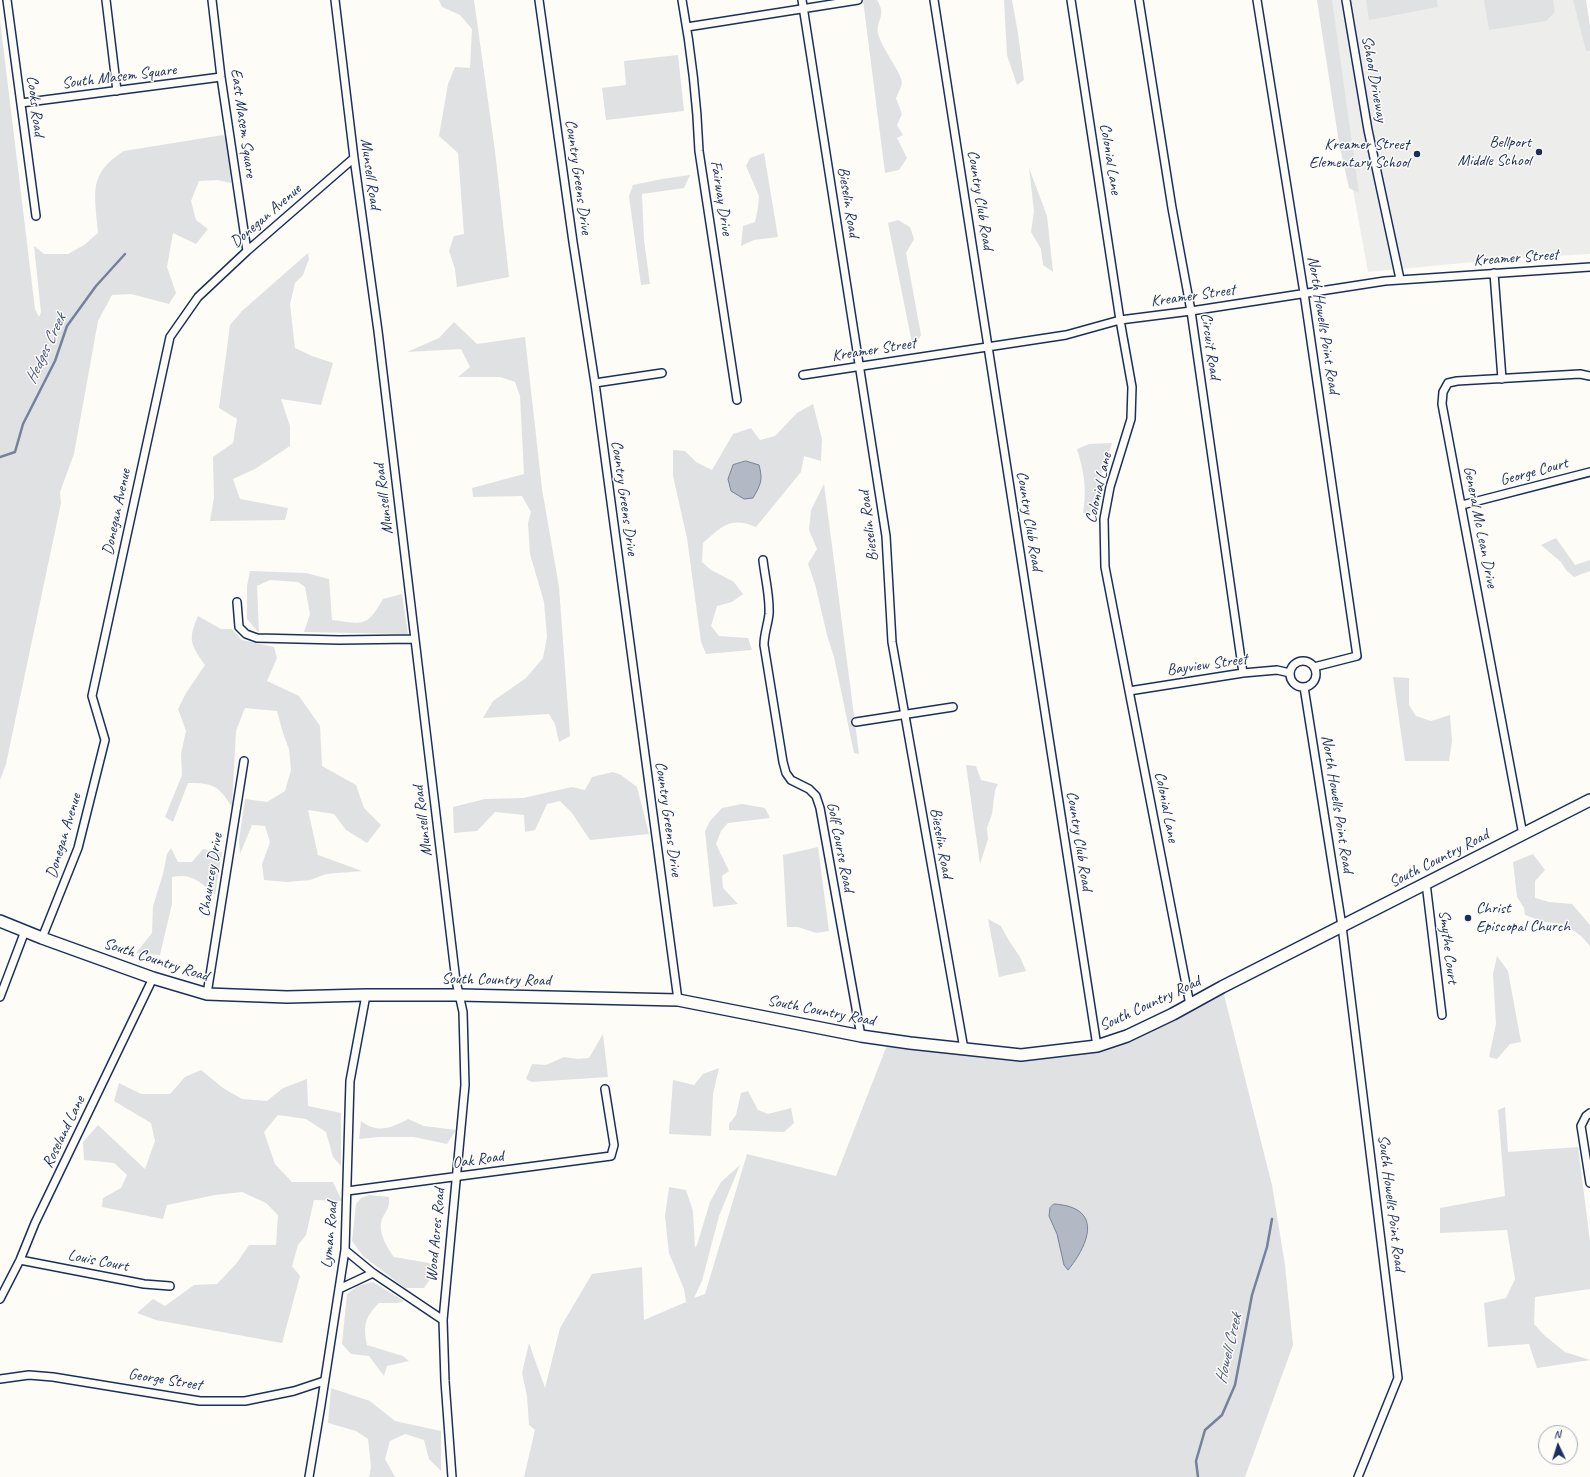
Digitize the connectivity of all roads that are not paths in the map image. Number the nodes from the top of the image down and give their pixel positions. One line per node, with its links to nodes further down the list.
1 (7, 0): 18 (street, Cooks Road)
2 (106, 0): 17 (street)
3 (212, 0): 16 (street, East Masem Square)
4 (335, 0): 19 (street, Munsell Road)
5 (539, 0): 34 (street, Country Greens Drive)
6 (682, 0): 15 (street, Fairway Drive)
7 (802, 0): 14 (street, Bieselin Road)
8 (858, 0): 14 (street)
9 (934, 0): 28 (street, Country Club Road)
10 (1071, 0): 27 (street, Colonial Lane)
11 (1139, 0): 26 (street, Circuit Road)
12 (1257, 0): 25 (street, North Howells Point Road)
13 (1346, 0): 24 (street, School Driveway)
14 (804, 9): 15 (street); 29 (street, Bieselin Road)
15 (687, 27): 35 (street, Fairway Drive)
16 (221, 77): 17 (street, South Masem Square); 21 (street, East Masem Square)
17 (118, 91): 18 (street, South Masem Square)
18 (21, 103): 20 (street, Cooks Road)
19 (354, 158): 21 (street, Donegan Avenue); 40 (street, Munsell Road)
20 (36, 216)
21 (247, 250): 56 (street, Donegan Avenue)
22 (1590, 267): 23 (street, Kreamer Street)
23 (1494, 273): 24 (street, Kreamer Street); 33 (street)
24 (1400, 279): 25 (street, Kreamer Street)
25 (1304, 293): 26 (street, Kreamer Street); 41 (street, North Howells Point Road)
26 (1192, 311): 27 (street, Kreamer Street); 42 (street, Circuit Road)
27 (1120, 320): 28 (street, Kreamer Street); 45 (street, Colonial Lane)
28 (988, 347): 29 (street, Kreamer Street); 66 (street, Country Club Road)
29 (860, 367): 31 (street, Kreamer Street); 47 (street, Bieselin Road)
30 (662, 373): 34 (street)
31 (803, 375)
32 (1590, 376): 33 (street)
33 (1502, 379): 37 (street, General Mc Lean Drive)
34 (595, 383): 62 (street, Country Greens Drive)
35 (737, 400)
36 (1590, 472): 37 (street, George Court)
37 (1462, 505): 51 (street, General Mc Lean Drive)
38 (763, 560): 65 (street, Golf Course Road)
39 (237, 602): 40 (street)
40 (415, 639): 60 (street, Munsell Road)
41 (1314, 667): 43 (street); 44 (street)
42 (1243, 673): 43 (street, Bayview Street); 45 (street, Bayview Street)
43 (1290, 673): 44 (street)
44 (1304, 687): 54 (street, North Howells Point Road)
45 (1129, 691): 63 (street, Colonial Lane)
46 (953, 707): 47 (street)
47 (904, 714): 48 (street); 67 (street, Bieselin Road)
48 (856, 722)
49 (244, 761): 58 (street, Chauncey Drive)
50 (1590, 800): 51 (main road, South Country Road)
51 (1523, 835): 52 (main road, South Country Road)
52 (1426, 883): 54 (main road, South Country Road); 64 (street, Smythe Court)
53 (0, 921): 55 (main road, South Country Road)
54 (1342, 926): 63 (main road, South Country Road); 84 (street, South Howells Point Road)
55 (25, 931): 56 (main road, South Country Road); 61 (street)
56 (42, 938): 57 (main road, South Country Road)
57 (153, 978): 58 (main road, South Country Road); 74 (street, Roseland Lane)
58 (207, 994): 59 (main road, South Country Road)
59 (366, 995): 60 (main road, South Country Road); 72 (street, Lyman Road)
60 (460, 995): 62 (main road, South Country Road); 70 (street, Wood Acres Road)
61 (0, 997)
62 (678, 1000): 65 (main road, South Country Road)
63 (1190, 1005): 66 (main road, South Country Road)
64 (1442, 1015)
65 (861, 1036): 67 (main road, South Country Road)
66 (1097, 1046): 67 (main road, South Country Road)
67 (964, 1049)
68 (605, 1089): 70 (street, Oak Road)
69 (1590, 1113): 71 (street)
70 (455, 1177): 72 (street, Oak Road); 79 (street, Wood Acres Road)
71 (1590, 1183)
72 (347, 1191): 73 (street, Lyman Road)
73 (345, 1250): 75 (street); 77 (street, Lyman Road)
74 (20, 1260): 76 (street, Louis Court); 78 (street, Roseland Lane)
75 (373, 1273): 77 (street); 79 (street)
76 (170, 1286)
77 (339, 1290): 81 (street, Lyman Road)
78 (0, 1299)
79 (443, 1320): 83 (street, Wood Acres Road)
80 (0, 1378): 81 (street, George Street)
81 (324, 1381): 82 (street, Lyman Road)
82 (308, 1477)
83 (452, 1477)
84 (1358, 1477)

